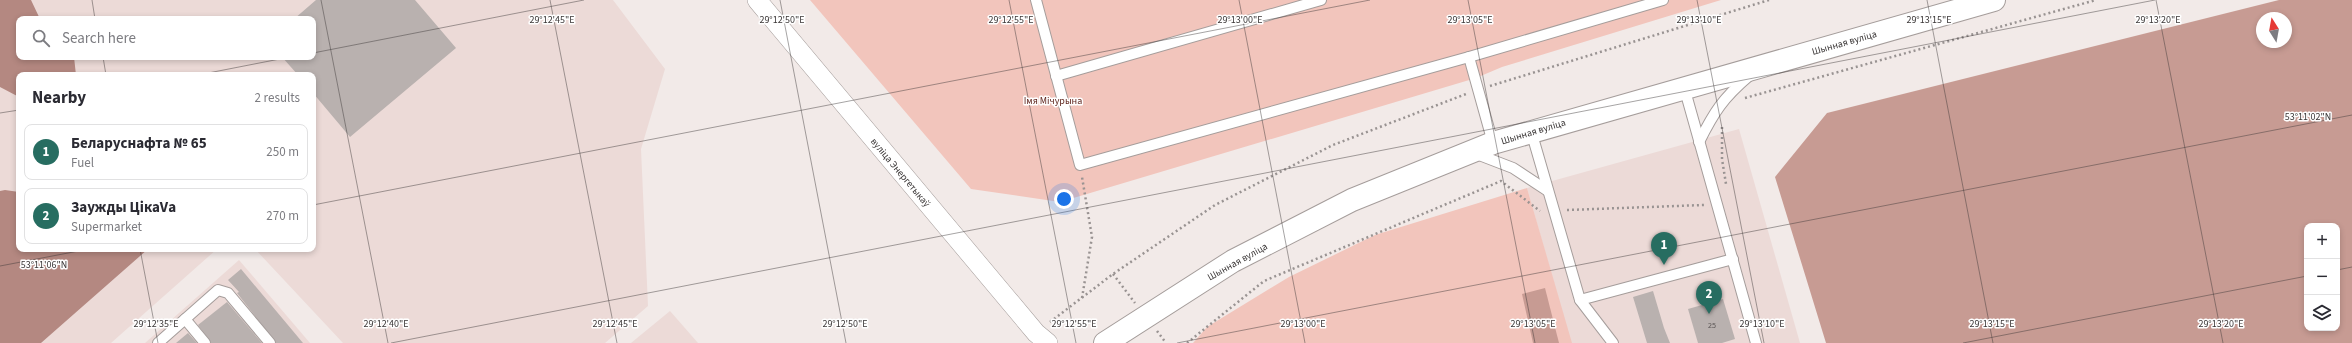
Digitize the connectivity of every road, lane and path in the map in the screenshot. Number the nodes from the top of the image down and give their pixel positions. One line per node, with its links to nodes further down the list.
1 (757, 0): 28 (street, вуліца Энергетыкаў)
2 (1036, 0): 11 (lane)
3 (1321, 0): 11 (lane)
4 (1663, 0): 8 (lane)
5 (1769, 0): 13 (path)
6 (1994, 0): 10 (main road, Шынная вуліца)
7 (2096, 0): 14 (path)
8 (1635, 4): 9 (lane)
9 (1469, 56): 13 (lane); 20 (lane)
10 (1761, 66): 12 (main road, Шынная вуліца); 14 (lane)
11 (1056, 76): 20 (lane)
12 (1684, 87): 16 (main road, Шынная вуліца); 17 (lane)
13 (1478, 90): 18 (lane); 25 (path)
14 (1719, 105): 17 (lane)
15 (1722, 124): 22 (path)
16 (1531, 131): 18 (main road, Шынная вуліца); 21 (lane)
17 (1699, 142): 22 (lane)
18 (1493, 143): 19 (main road, Шынная вуліца)
19 (1472, 152): 21 (lane); 32 (main road, Шынная вуліца)
20 (1080, 165): 25 (path)
21 (1548, 191): 23 (lane)
22 (1717, 204): 23 (path); 24 (lane)
23 (1554, 211): 26 (lane); 33 (path)
24 (1733, 259): 26 (lane); 35 (lane)
25 (1082, 298): 28 (path)
26 (1580, 300): 34 (lane)
27 (185, 319): 29 (lane); 30 (lane); 31 (lane)
28 (1042, 338)
29 (158, 343)
30 (205, 343)
31 (270, 343)
32 (1104, 343)
33 (1187, 343)
34 (1613, 343)
35 (1756, 343)

